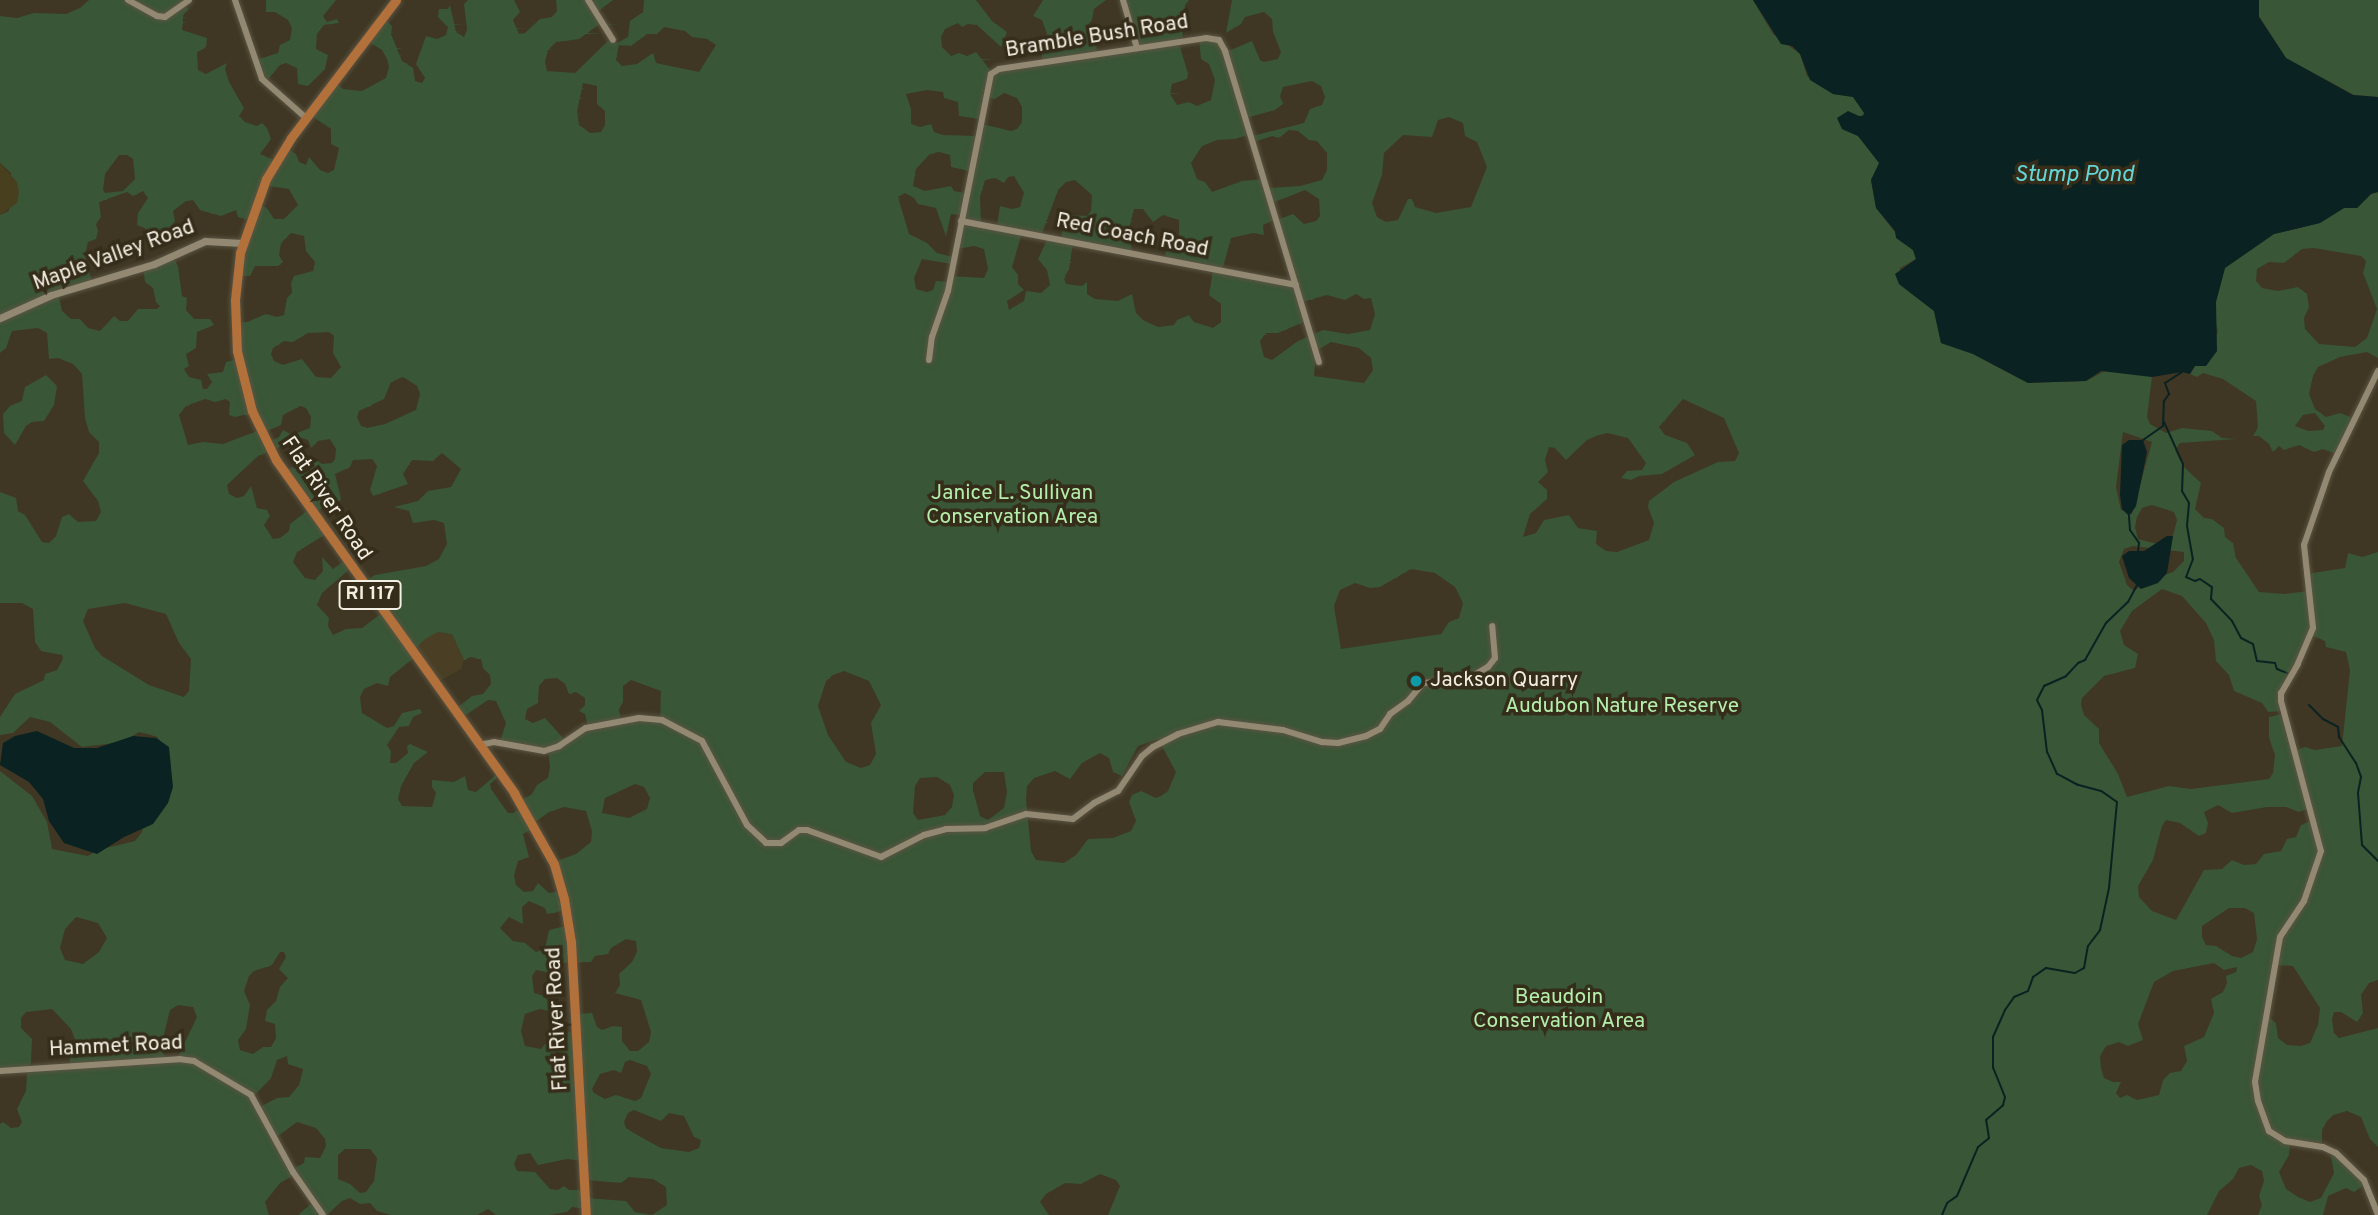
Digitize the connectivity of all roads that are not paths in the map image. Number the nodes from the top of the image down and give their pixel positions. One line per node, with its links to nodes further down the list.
1 (128, 0): 2 (street)
2 (189, 0)
3 (235, 0): 9 (street)
4 (396, 0): 9 (main road, Flat River Road / RI 117)
5 (588, 0): 7 (street)
6 (1123, 0): 8 (street)
7 (613, 40)
8 (1137, 48): 10 (street, Bramble Bush Road); 12 (street, Bramble Bush Road)
9 (306, 117): 11 (main road, Flat River Road / RI 117)
10 (961, 220): 12 (street, Red Coach Road); 14 (street, Bramble Bush Road)
11 (243, 243): 13 (street, Maple Valley Road); 18 (main road, Flat River Road / RI 117)
12 (1296, 285): 15 (street, Bramble Bush Road)
13 (0, 318)
14 (929, 360)
15 (1319, 362)
16 (2378, 371): 20 (street)
17 (1492, 626): 18 (street)
18 (479, 745): 22 (main road, Flat River Road / RI 117)
19 (0, 1071): 21 (street, Hammet Road)
20 (2378, 1214)
21 (323, 1215)
22 (586, 1215)

